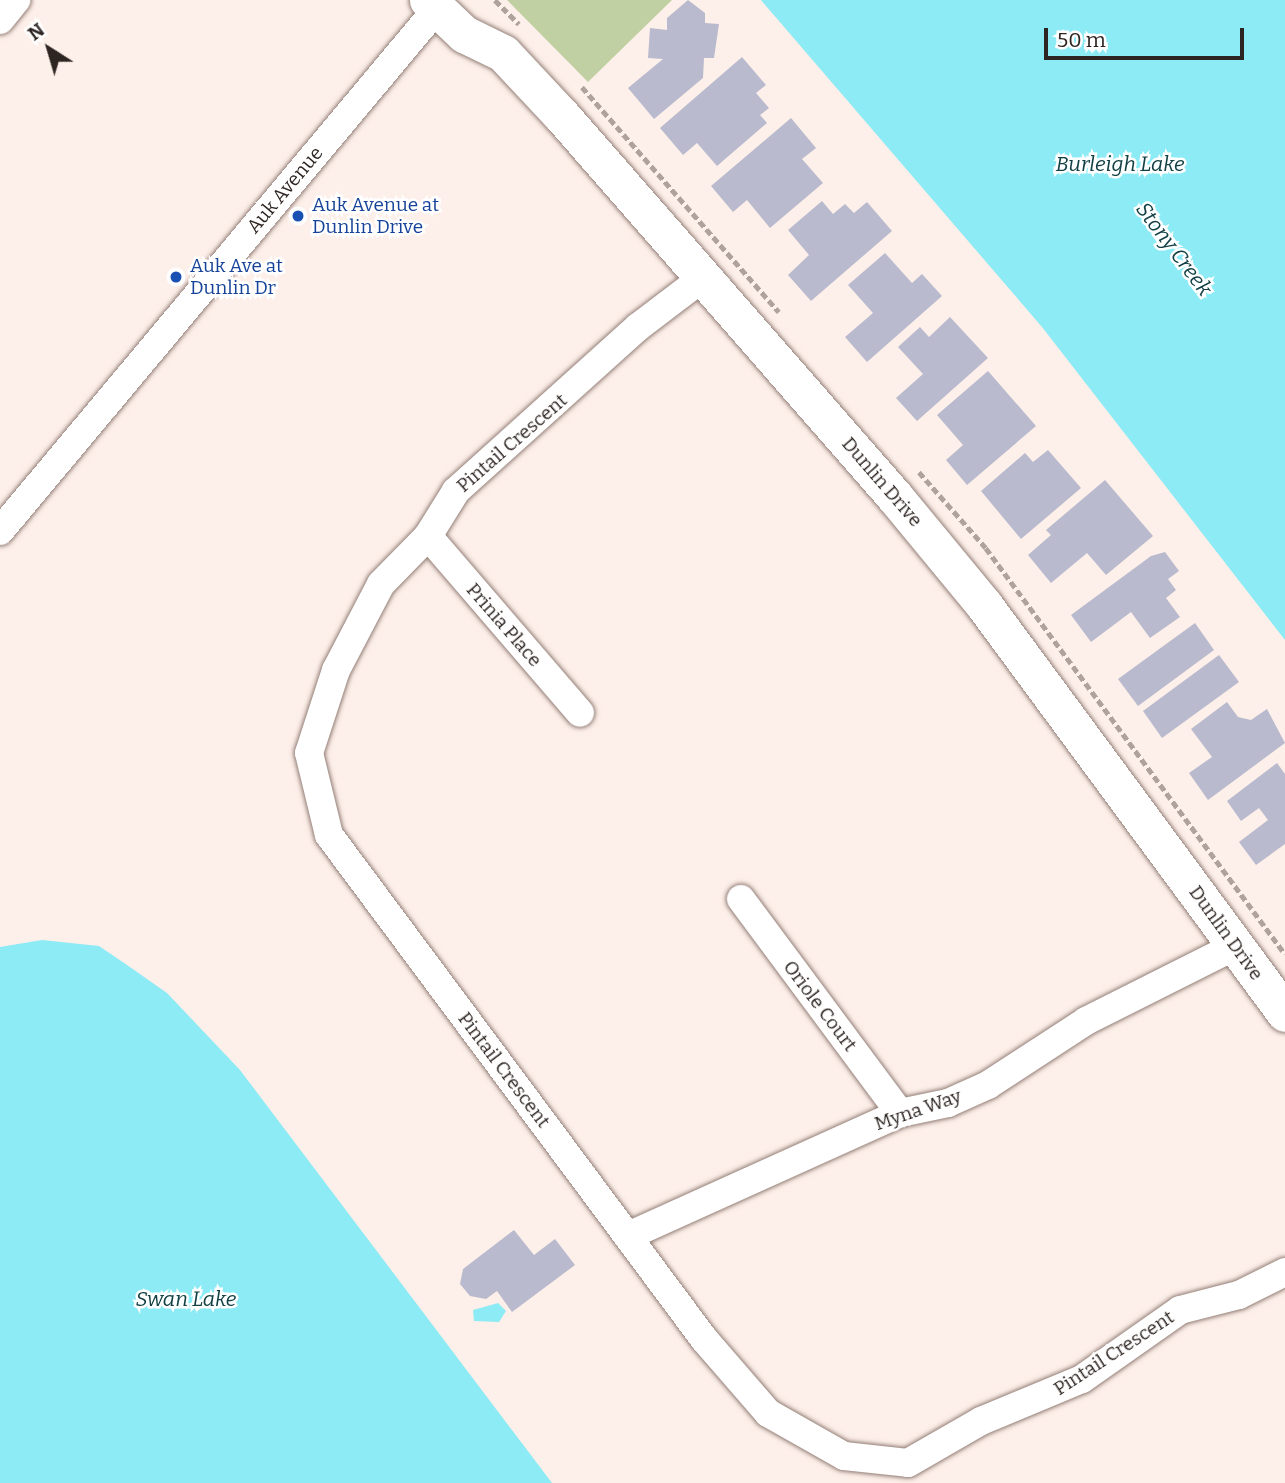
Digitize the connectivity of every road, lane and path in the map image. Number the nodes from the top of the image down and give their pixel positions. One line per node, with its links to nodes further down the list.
1 (16, 0): 3 (street)
2 (432, 6): 4 (street, Dunlin Drive); 5 (street, Auk Avenue)
3 (0, 20)
4 (705, 276): 6 (street, Pintail Crescent); 9 (street, Dunlin Drive)
5 (0, 531)
6 (428, 536): 7 (street, Prinia Place); 12 (street, Pintail Crescent)
7 (580, 713)
8 (741, 899): 11 (street, Oriole Court)
9 (1235, 946): 10 (street, Dunlin Drive); 11 (street, Myna Way)
10 (1285, 1013)
11 (900, 1112): 12 (street, Myna Way)
12 (628, 1236): 13 (street, Pintail Crescent)
13 (1285, 1272)

